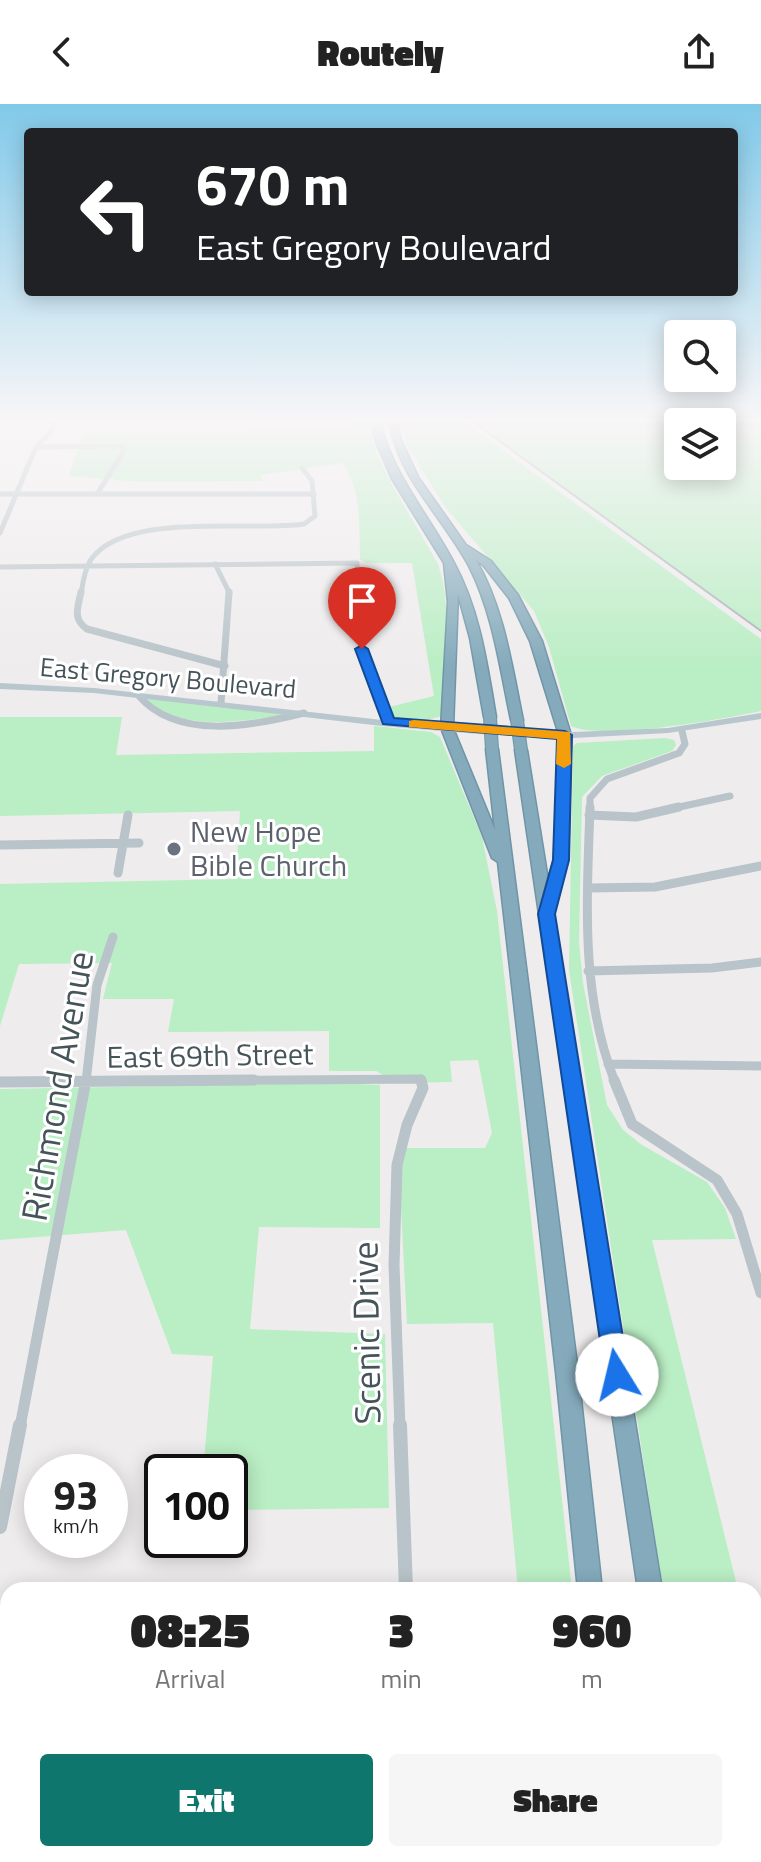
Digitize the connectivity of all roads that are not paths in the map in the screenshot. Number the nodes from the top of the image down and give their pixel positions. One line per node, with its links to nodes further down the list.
1 (13, 504): 5 (street)
2 (314, 504): 9 (street)
3 (412, 504): 7 (highway)
4 (433, 504): 6 (highway)
5 (0, 533)
6 (461, 546): 20 (highway); 31 (highway, bridge)
7 (449, 563): 18 (highway); 29 (highway, bridge)
8 (215, 564): 9 (street); 11 (street); 17 (street)
9 (89, 566): 10 (street); 11 (street)
10 (0, 567)
11 (225, 666): 14 (street)
12 (0, 686): 13 (main road, East Gregory Boulevard)
13 (138, 695): 14 (main road, East Gregory Boulevard); 15 (street)
14 (221, 703): 15 (main road, East Gregory Boulevard)
15 (304, 713): 17 (main road, East Gregory Boulevard)
16 (759, 718): 19 (main road, East Gregory Boulevard)
17 (388, 721): 18 (main road, East Gregory Boulevard)
18 (447, 728): 20 (main road, East Gregory Boulevard); 29 (highway)
19 (682, 731): 20 (main road, East Gregory Boulevard); 23 (street)
20 (565, 735): 31 (highway)
21 (730, 796): 23 (street)
22 (128, 815): 24 (street)
23 (589, 815): 30 (street)
24 (123, 843): 25 (street); 26 (street); 28 (street)
25 (139, 843)
26 (0, 845)
27 (761, 866): 30 (street)
28 (118, 873)
29 (506, 874): 44 (highway)
30 (588, 888): 34 (street)
31 (546, 914): 45 (highway)
32 (113, 937): 38 (street, Richmond Avenue)
33 (761, 962): 34 (street)
34 (588, 971): 35 (street)
35 (608, 1064): 36 (street); 40 (street)
36 (761, 1066)
37 (421, 1079): 38 (street, East 69th Street); 43 (street, Scenic Drive)
38 (86, 1081): 39 (street, East 69th Street); 42 (street, Richmond Avenue)
39 (0, 1082)
40 (755, 1249): 41 (street)
41 (761, 1293)
42 (0, 1527)
43 (406, 1582)
44 (589, 1582)
45 (649, 1582)

